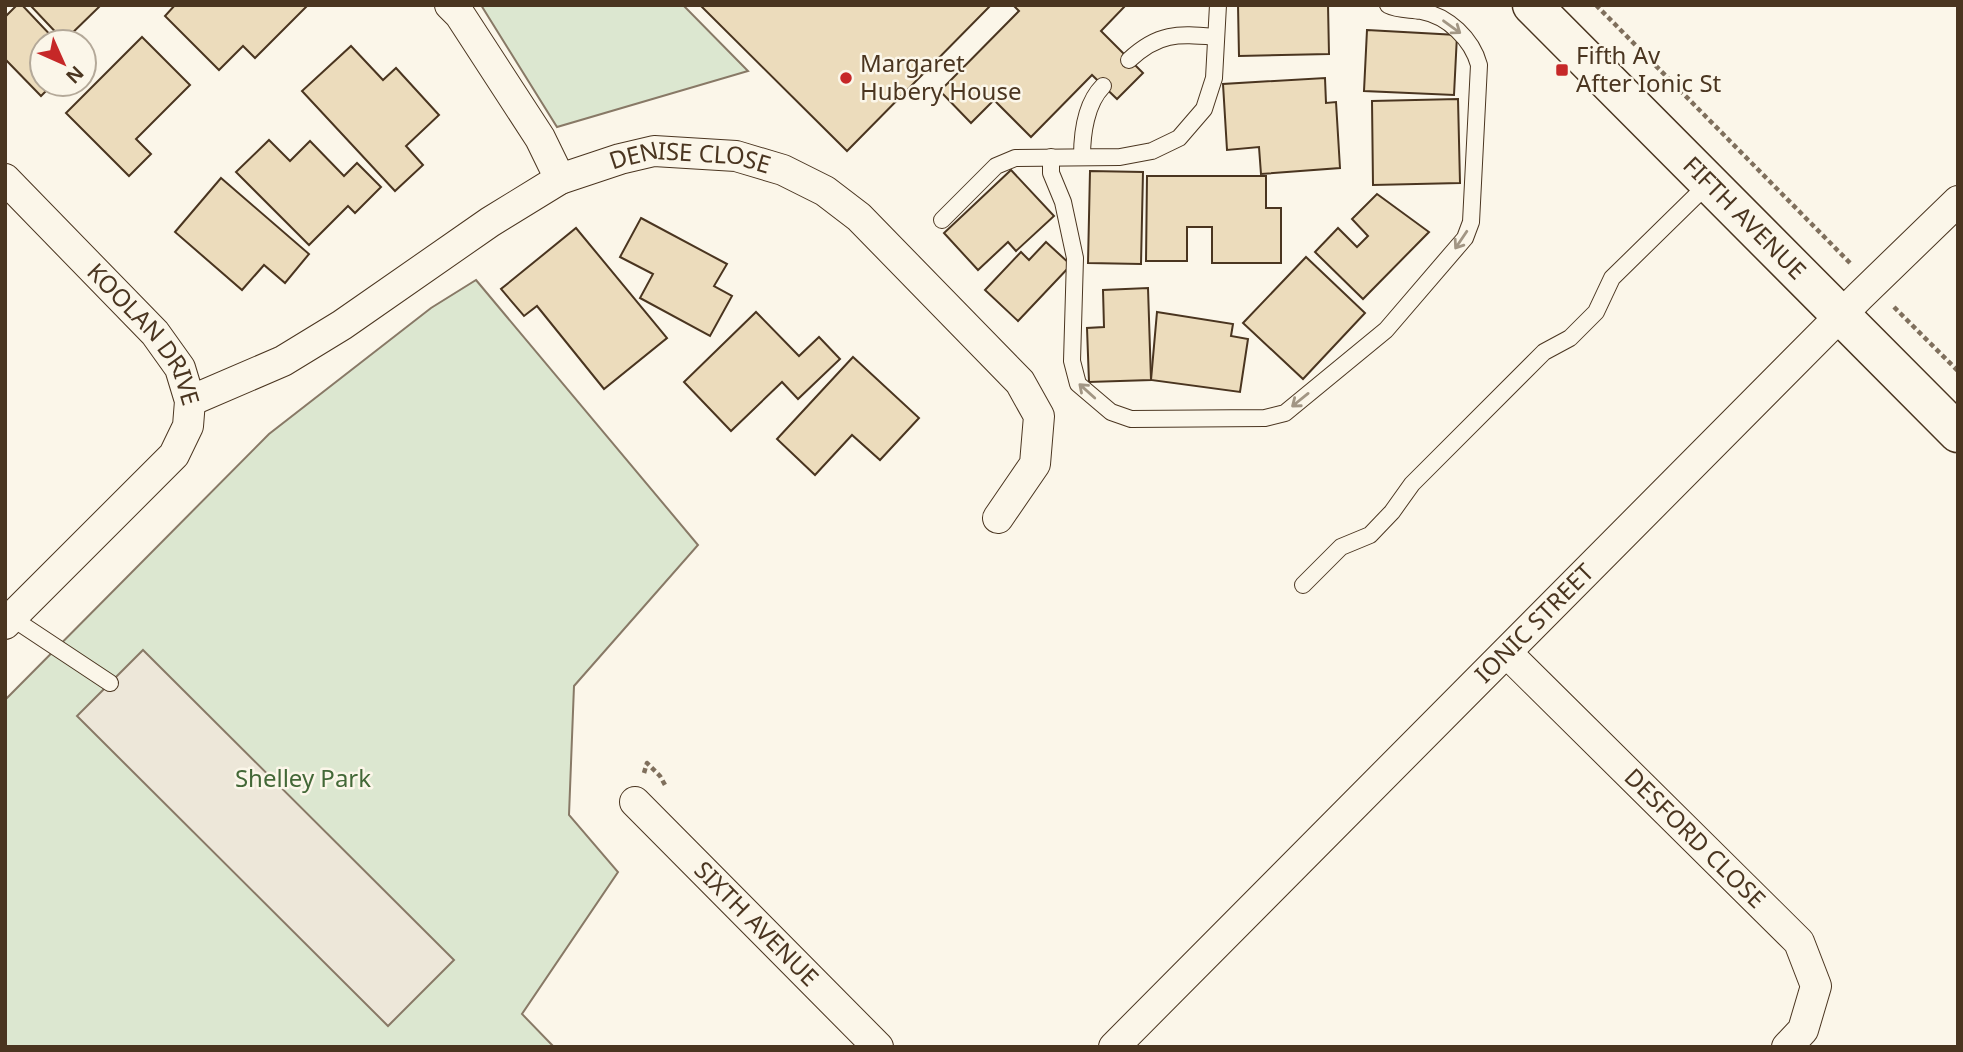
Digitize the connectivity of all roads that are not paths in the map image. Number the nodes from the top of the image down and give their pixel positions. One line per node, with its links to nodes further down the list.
1 (450, 5): 11 (street)
2 (1218, 5): 5 (lane)
3 (1388, 5): 9 (lane, one-way to 9)
4 (1532, 5): 12 (street, FIFTH AVENUE)
5 (1216, 37): 6 (lane); 8 (lane)
6 (1129, 60)
7 (1103, 86): 8 (lane)
8 (1082, 157): 9 (lane)
9 (1051, 158): 14 (lane)
10 (5, 179): 16 (street, KOOLAN DRIVE)
11 (560, 179): 16 (street, DENISE CLOSE); 18 (street, DENISE CLOSE)
12 (1709, 183): 15 (street, FIFTH AVENUE); 19 (lane)
13 (1958, 201): 15 (street, IONIC STREET)
14 (942, 220)
15 (1841, 316): 17 (street, FIFTH AVENUE); 21 (street, IONIC STREET)
16 (190, 401): 20 (street, KOOLAN DRIVE)
17 (1958, 433)
18 (998, 518)
19 (1303, 585)
20 (8, 621): 22 (lane)
21 (1507, 653): 25 (street, IONIC STREET); 26 (street, DESFORD CLOSE)
22 (110, 683)
23 (635, 802): 24 (street, SIXTH AVENUE)
24 (878, 1047)
25 (1114, 1047)
26 (1787, 1047)

